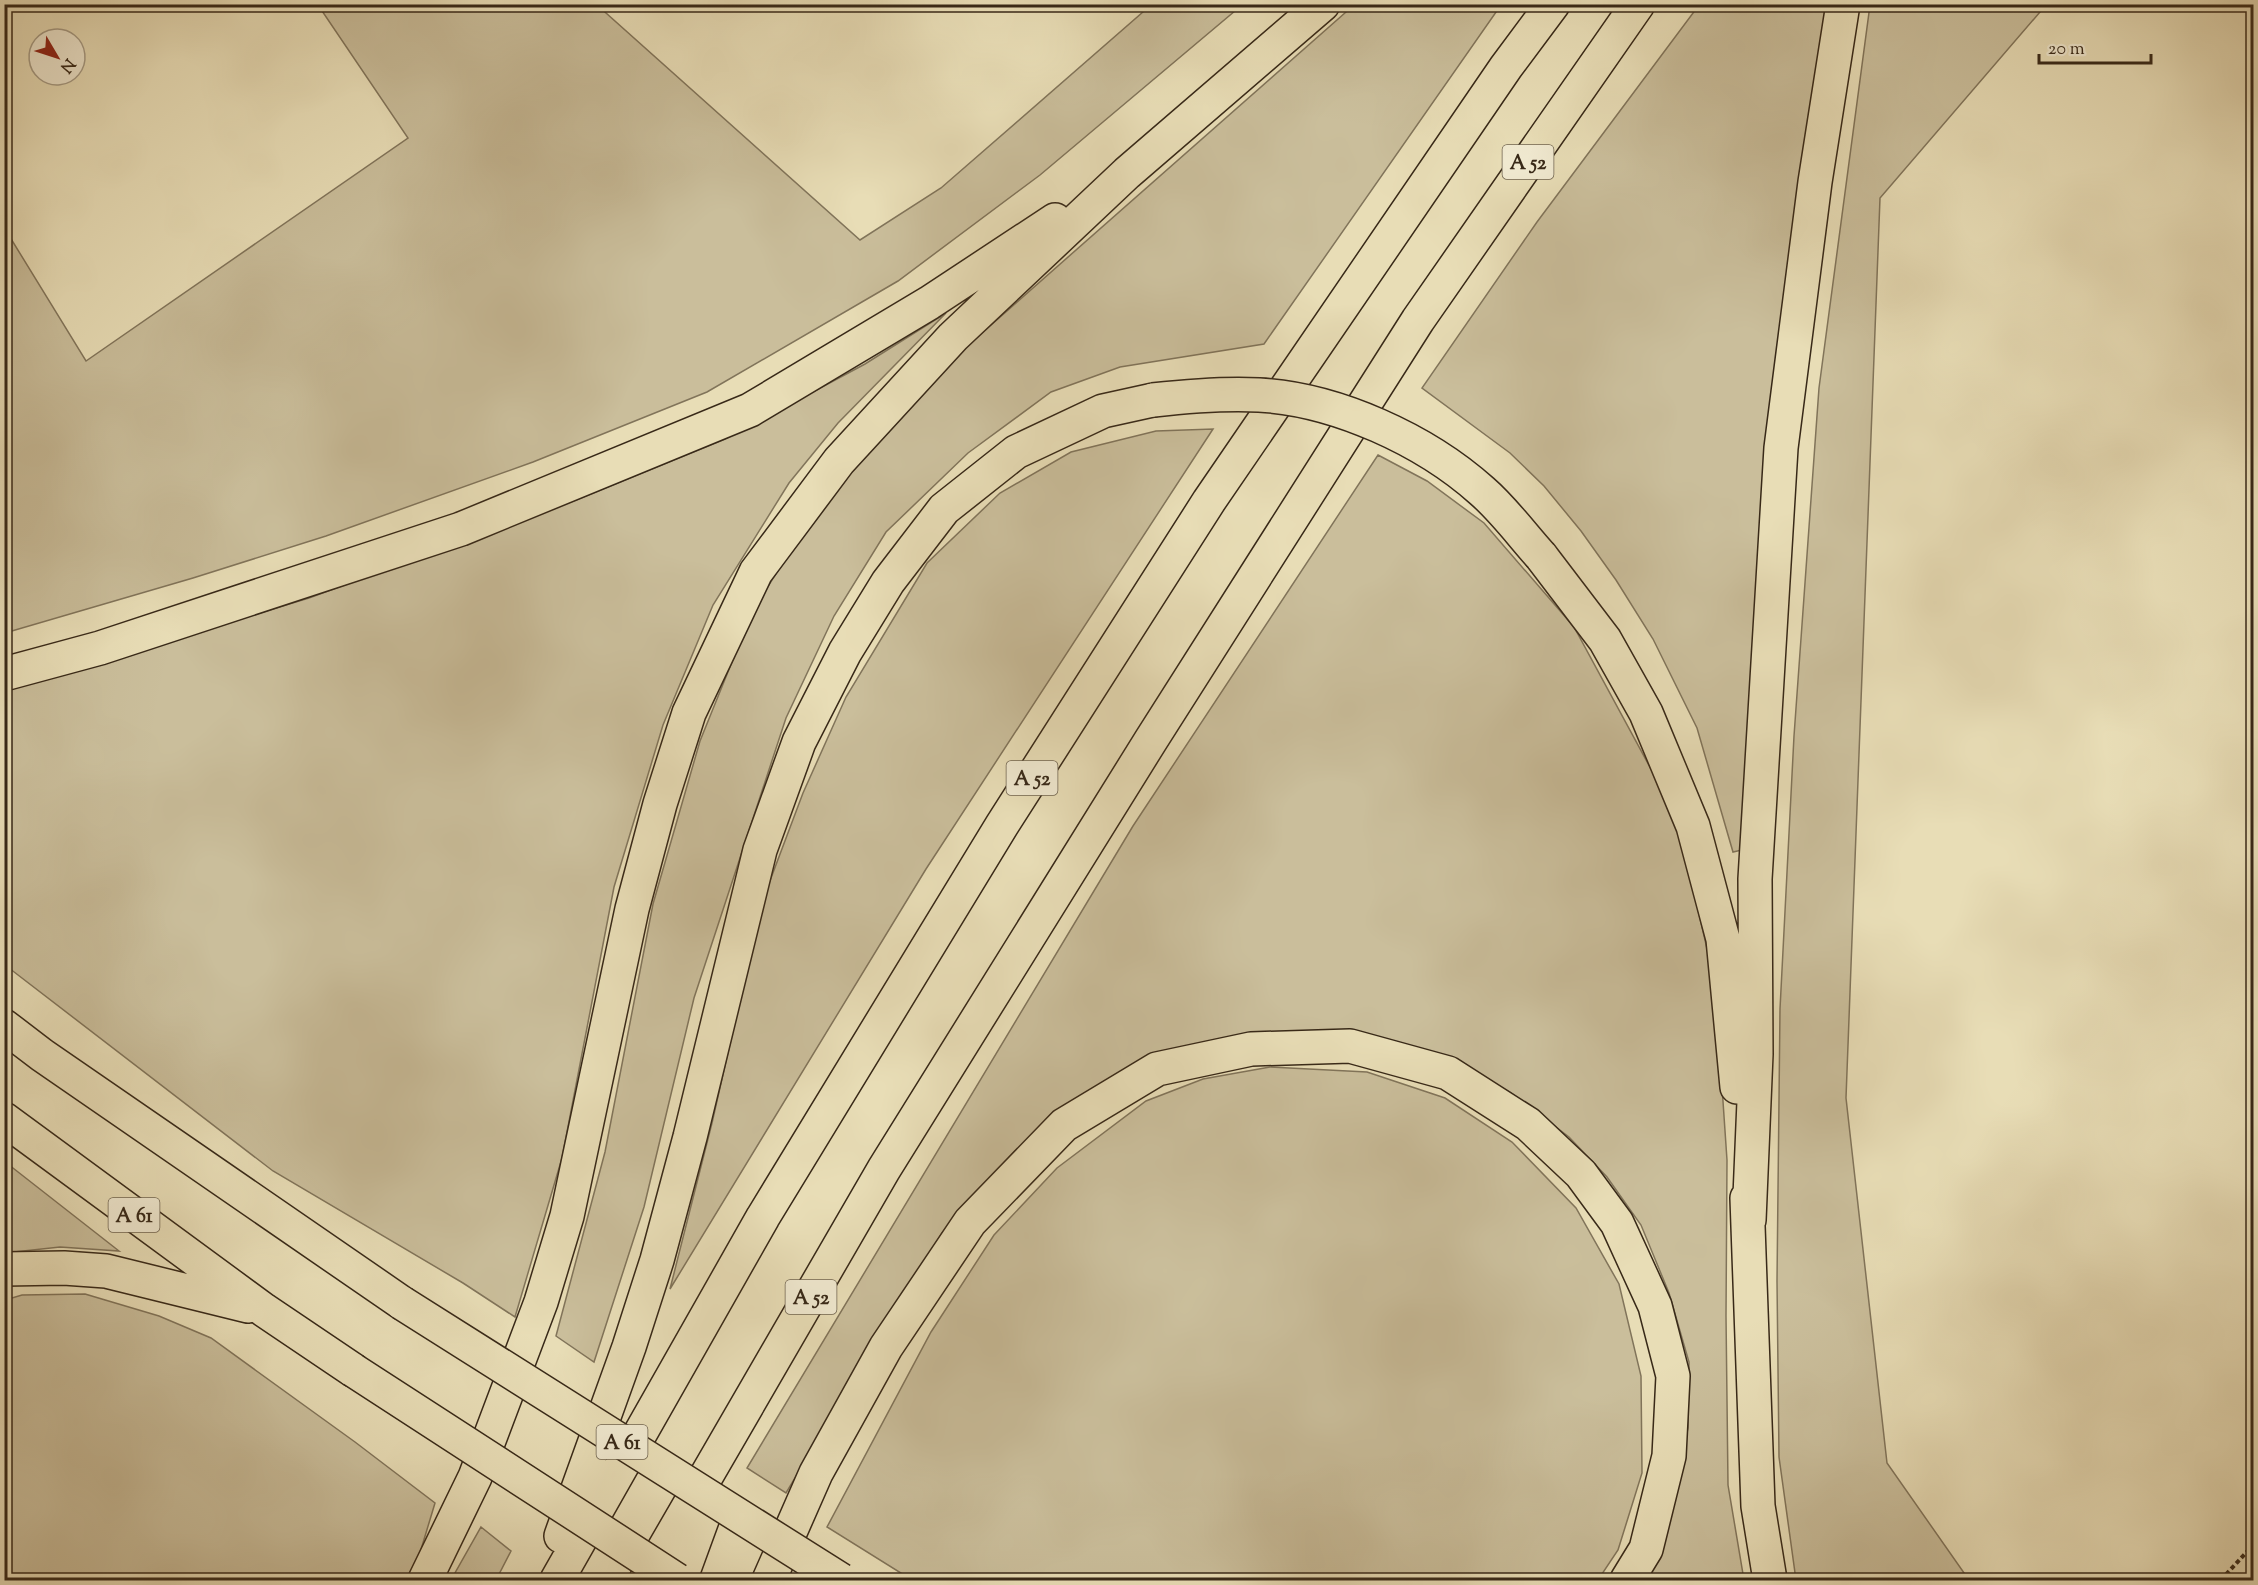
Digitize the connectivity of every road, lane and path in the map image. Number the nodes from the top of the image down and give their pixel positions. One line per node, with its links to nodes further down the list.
1 (1323, 4): 5 (highway)
2 (1553, 4): 16 (highway, A 52)
3 (1638, 4): 12 (highway, A 52)
4 (1843, 4): 9 (highway)
5 (1127, 173): 6 (highway); 14 (highway)
6 (4, 674)
7 (4, 1026): 20 (highway, A 61, bridge)
8 (4, 1119): 11 (highway, A 61)
9 (1749, 1220): 15 (highway, bridge); 22 (highway)
10 (4, 1269): 11 (highway)
11 (264, 1310): 18 (highway, A 61, bridge)
12 (738, 1425): 17 (highway, A 52); 18 (highway)
13 (2253, 1544): 23 (path)
14 (426, 1581)
15 (545, 1581)
16 (557, 1581)
17 (646, 1581)
18 (679, 1581)
19 (769, 1581): 21 (highway)
20 (841, 1581)
21 (1627, 1581)
22 (1770, 1581)
23 (2221, 1581)

